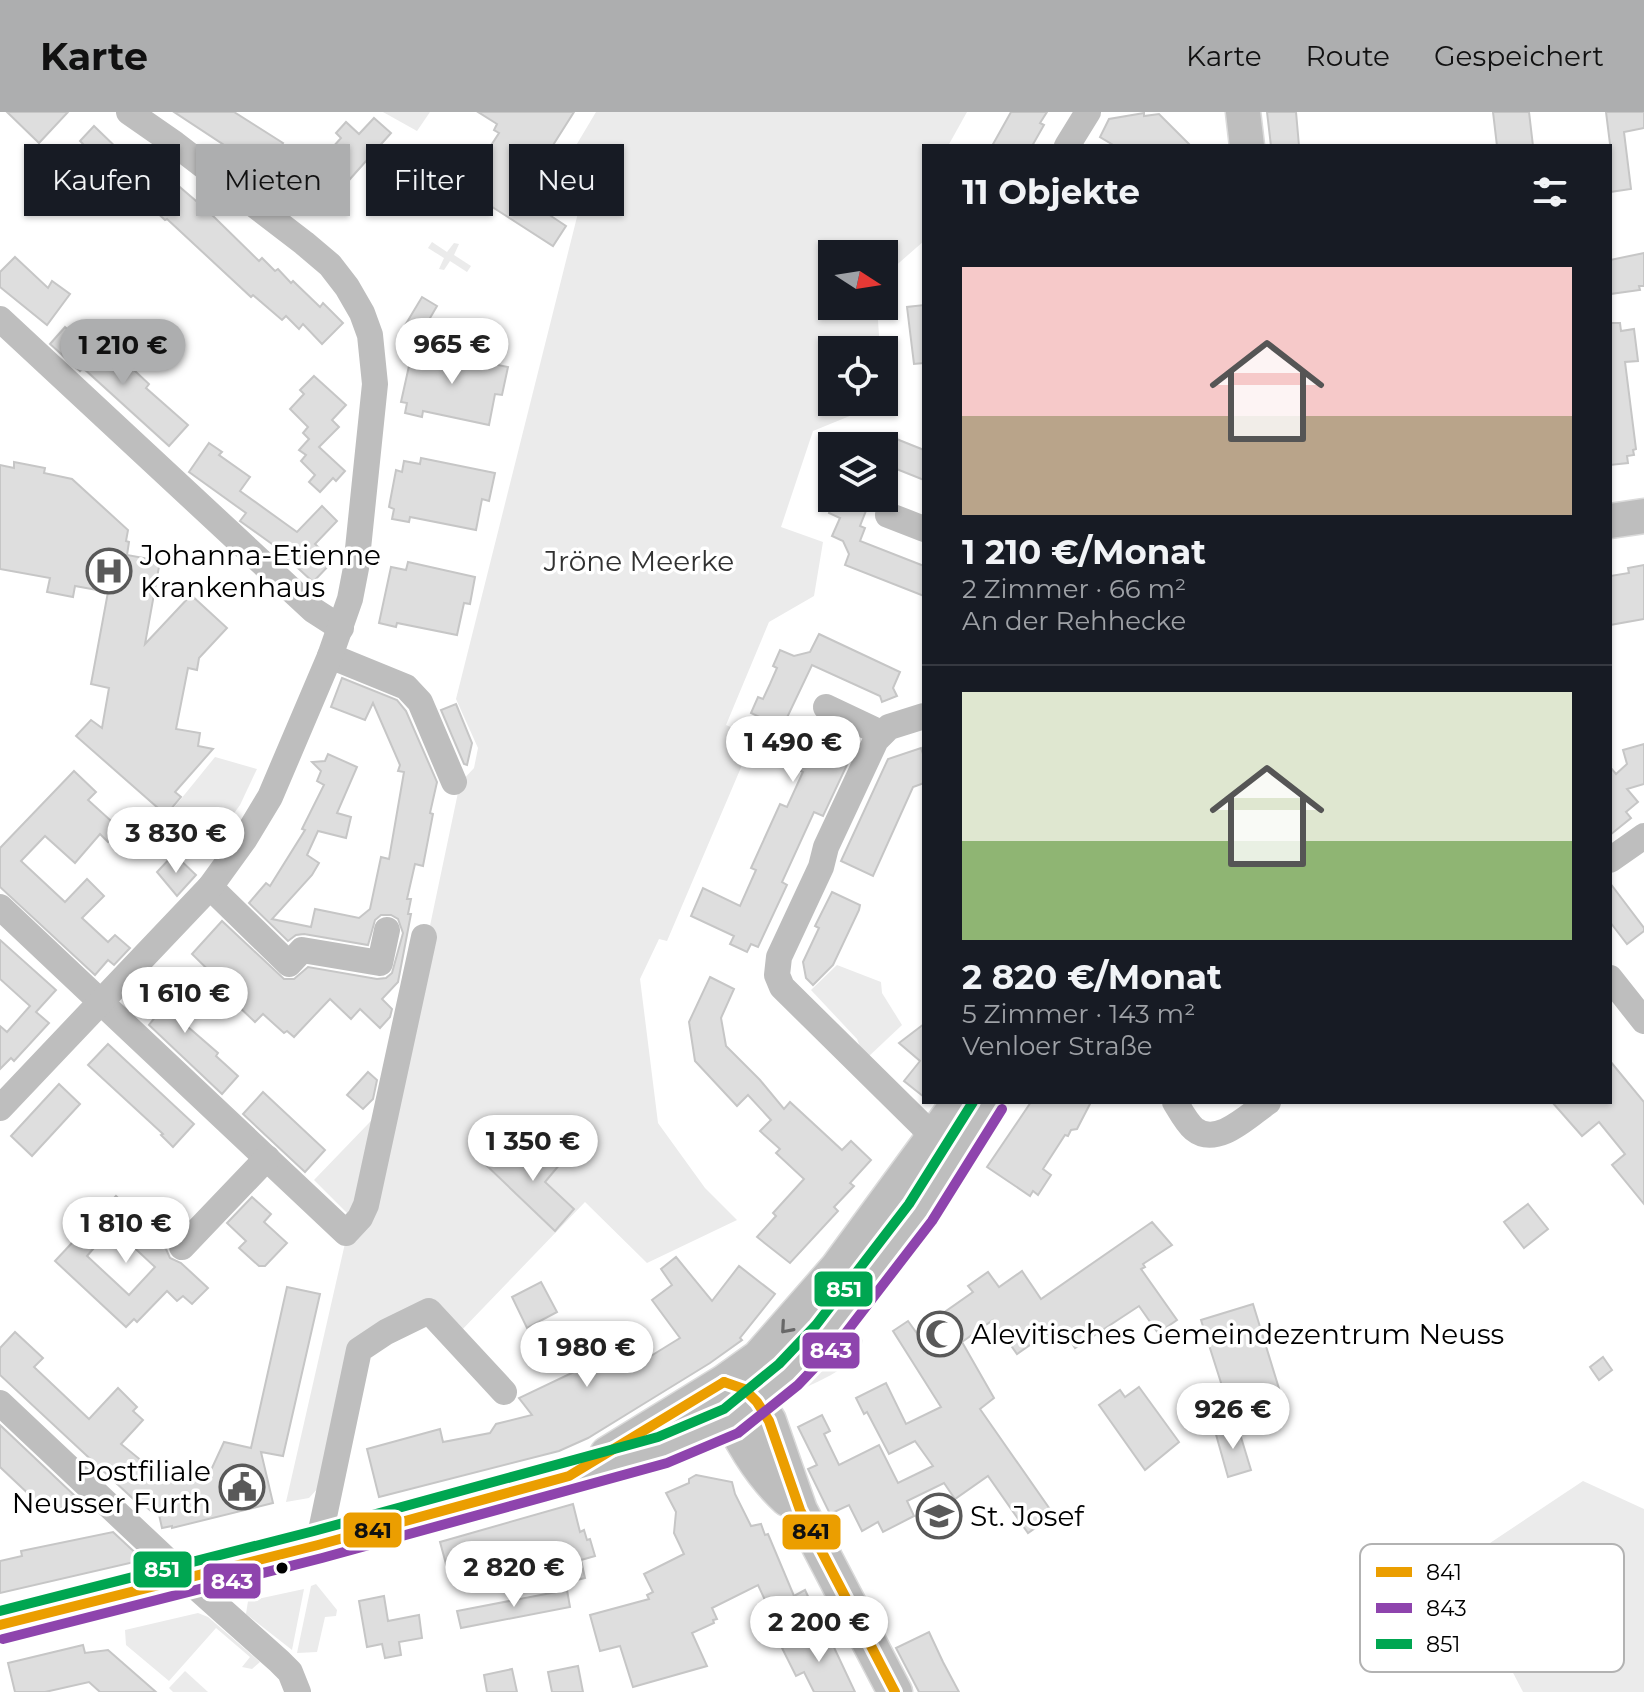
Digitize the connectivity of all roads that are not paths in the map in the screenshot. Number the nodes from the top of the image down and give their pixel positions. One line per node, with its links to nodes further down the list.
1 (129, 112): 13 (street)
2 (1088, 112): 5 (street)
3 (1225, 112): 6 (main road)
4 (1243, 112): 7 (main road)
5 (1068, 144)
6 (1229, 144)
7 (1247, 144)
8 (0, 319): 13 (street)
9 (888, 515): 12 (street)
10 (1644, 516): 11 (main road)
11 (1612, 521)
12 (922, 528)
13 (341, 628): 14 (street)
14 (330, 656): 18 (street); 21 (street)
15 (826, 707): 17 (street)
16 (922, 717): 17 (street)
17 (881, 733): 33 (street)
18 (454, 782)
19 (1644, 836): 20 (street)
20 (1612, 859)
21 (210, 887): 23 (street); 26 (street)
22 (0, 907): 26 (street)
23 (387, 930)
24 (424, 937): 34 (street)
25 (1612, 981): 27 (street)
26 (101, 1000): 32 (street); 34 (street)
27 (1644, 1021)
28 (957, 1104): 33 (main road)
29 (989, 1104): 35 (main road)
30 (1176, 1104): 31 (street)
31 (1265, 1104)
32 (0, 1108)
33 (933, 1136): 35 (main road); 37 (main road, one-way to 37)
34 (267, 1158): 36 (street)
35 (908, 1230): 40 (main road)
36 (182, 1247)
37 (724, 1382): 40 (main road); 41 (main road)
38 (504, 1392): 42 (street)
39 (0, 1403): 43 (street)
40 (744, 1412): 41 (main road); 46 (main road)
41 (569, 1476): 42 (main road)
42 (318, 1545): 43 (main road)
43 (187, 1579): 44 (main road); 45 (street)
44 (0, 1625)
45 (298, 1692)
46 (895, 1692)

